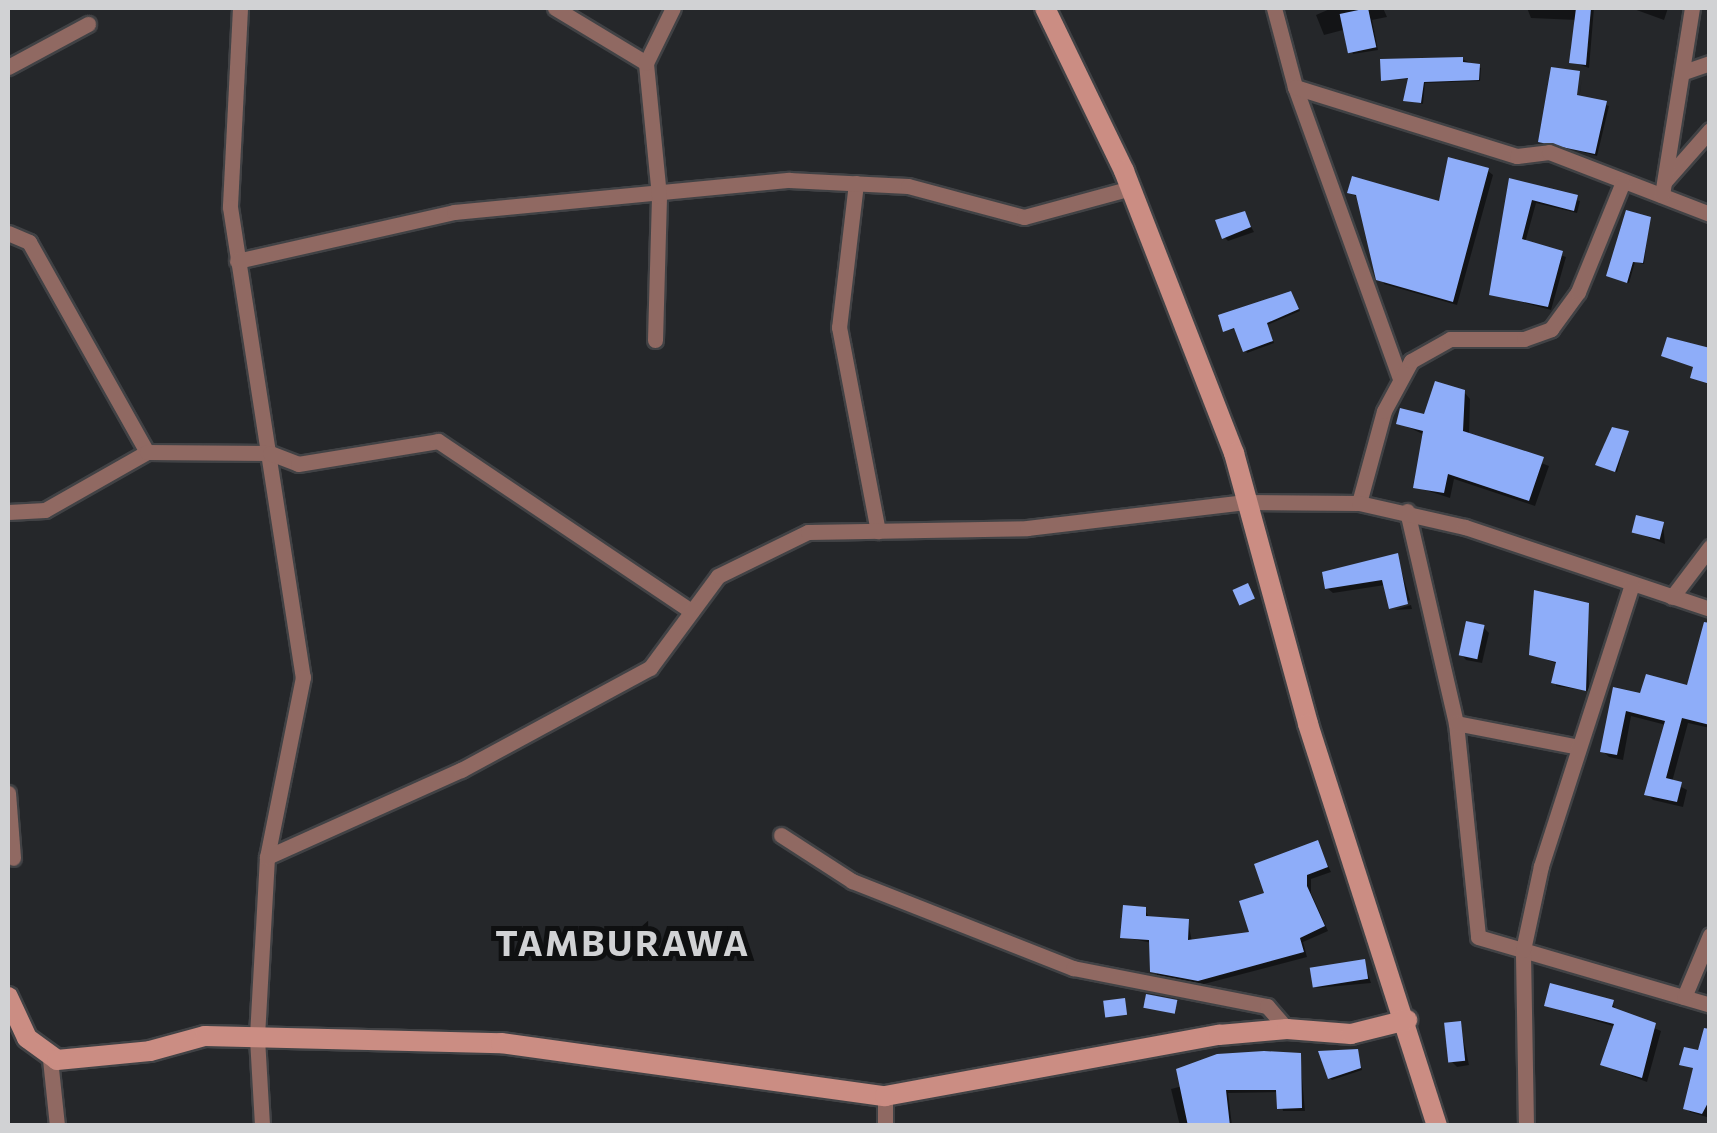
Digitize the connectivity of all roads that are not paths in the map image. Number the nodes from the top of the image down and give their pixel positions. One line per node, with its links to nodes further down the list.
1 (240, 8): 21 (street)
2 (554, 8): 9 (street)
3 (673, 8): 9 (street)
4 (1045, 8): 16 (street)
5 (1274, 8): 12 (street)
6 (1692, 8): 11 (street)
7 (88, 24): 10 (street)
8 (1710, 62): 11 (street)
9 (646, 63): 18 (street)
10 (8, 67)
11 (1684, 72): 17 (street)
12 (1295, 87): 15 (street); 23 (street)
13 (1710, 130): 17 (street)
14 (856, 183): 16 (street); 18 (street); 30 (street)
15 (1622, 184): 17 (street); 23 (street)
16 (1130, 188): 26 (street)
17 (1664, 188): 19 (street)
18 (659, 196): 21 (street); 22 (street)
19 (1710, 214)
20 (8, 232): 24 (street)
21 (238, 261): 25 (street)
22 (655, 340)
23 (1400, 378): 27 (street)
24 (147, 452): 25 (street); 29 (street)
25 (270, 453): 35 (street); 40 (street)
26 (1245, 502): 27 (street); 30 (street); 47 (street)
27 (1360, 503): 28 (street)
28 (1407, 511): 32 (street); 36 (street)
29 (8, 512)
30 (878, 531): 35 (street)
31 (1710, 547): 33 (street)
32 (1632, 584): 33 (street); 37 (street)
33 (1672, 597): 34 (street)
34 (1710, 609)
35 (692, 612): 40 (street)
36 (1456, 722): 37 (street); 43 (street)
37 (1580, 746): 43 (street)
38 (8, 792): 41 (street)
39 (780, 836): 48 (street)
40 (267, 857): 49 (street)
41 (14, 858)
42 (1710, 935): 45 (street)
43 (1522, 950): 45 (street); 56 (street)
44 (8, 997): 50 (street)
45 (1684, 997): 46 (street)
46 (1710, 1005)
47 (1407, 1020): 48 (street); 55 (street)
48 (1287, 1030): 51 (street)
49 (257, 1038): 50 (street); 51 (street); 53 (street)
50 (50, 1059): 52 (street)
51 (885, 1096): 54 (street)
52 (54, 1125)
53 (262, 1126)
54 (885, 1126)
55 (1437, 1126)
56 (1526, 1126)

